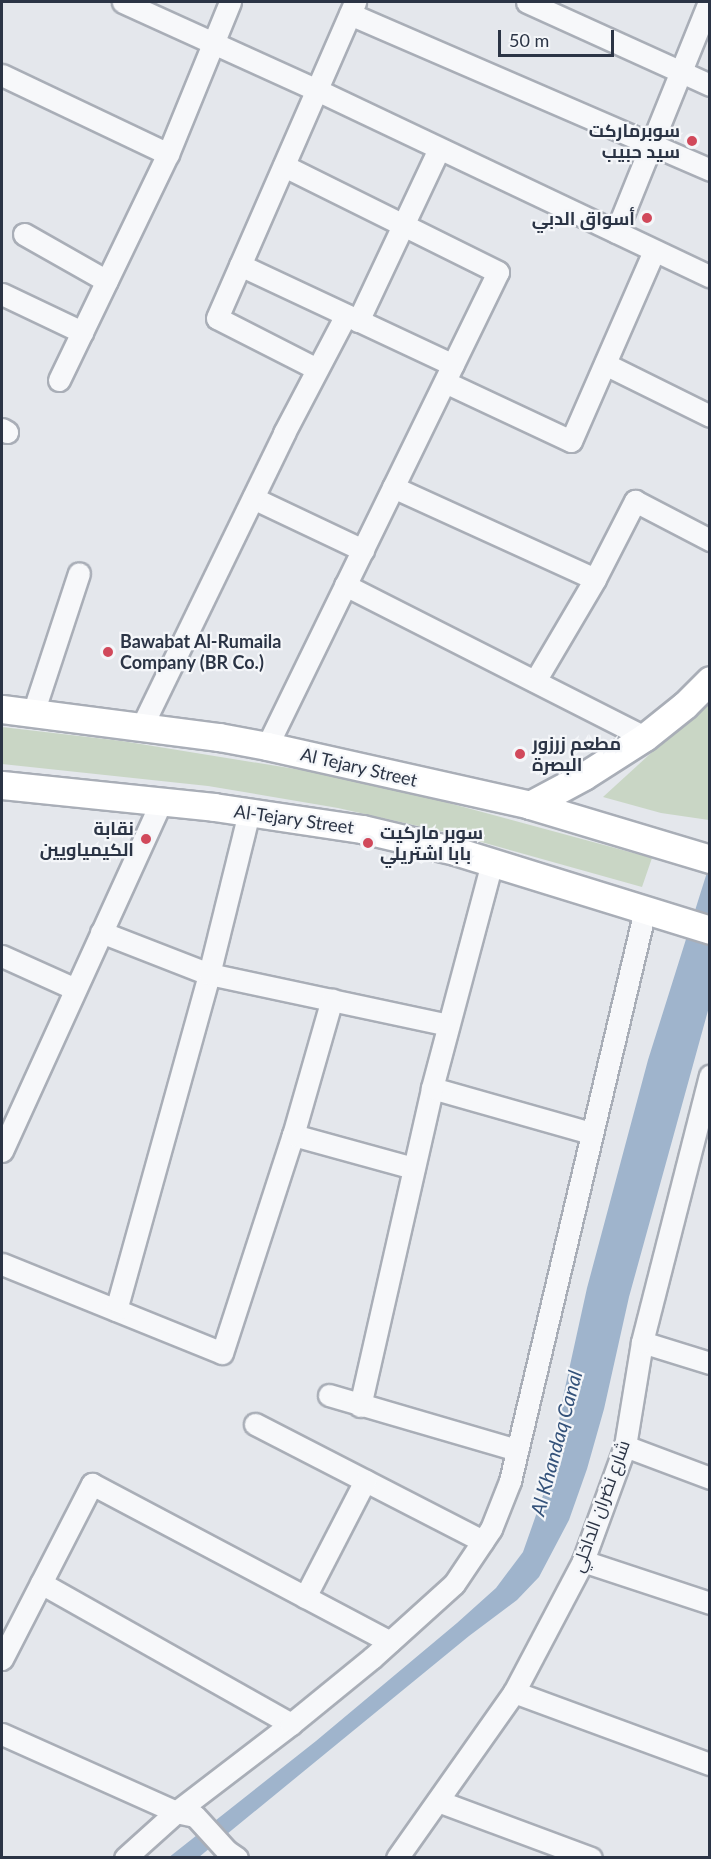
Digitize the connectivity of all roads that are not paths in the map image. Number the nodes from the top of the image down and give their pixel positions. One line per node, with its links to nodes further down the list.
1 (123, 2): 6 (street)
2 (231, 2): 6 (street)
3 (527, 2): 7 (street)
4 (709, 2): 7 (street)
5 (353, 8): 10 (street); 11 (street)
6 (212, 44): 10 (street); 13 (street)
7 (680, 71): 9 (street); 11 (street)
8 (2, 75): 13 (street)
9 (710, 85)
10 (317, 90): 12 (street); 14 (street)
11 (651, 145): 15 (street); 17 (street)
12 (439, 148): 16 (street); 17 (street)
13 (168, 154): 22 (street)
14 (284, 166): 16 (street); 20 (street)
15 (710, 170)
16 (404, 225): 24 (street); 28 (street)
17 (616, 232): 19 (street)
18 (24, 234): 22 (street)
19 (654, 251): 21 (street); 26 (street)
20 (240, 265): 24 (street); 27 (street)
21 (710, 277)
22 (107, 281): 25 (street)
23 (2, 294): 25 (street)
24 (352, 318): 27 (street); 28 (street)
25 (82, 332): 29 (street)
26 (605, 364): 28 (street); 30 (street)
27 (317, 369): 32 (street)
28 (449, 374): 31 (street)
29 (59, 381)
30 (710, 416)
31 (393, 487): 34 (street); 36 (street)
32 (253, 498): 34 (street); 42 (street)
33 (710, 540): 36 (street)
34 (363, 550): 37 (street)
35 (79, 573): 41 (street)
36 (595, 579): 39 (street)
37 (345, 585): 39 (street); 44 (street)
38 (710, 680): 43 (main road)
39 (535, 681): 43 (street)
40 (2, 709): 41 (main road, Al Tejary Street)
41 (33, 713): 42 (main road, Al Tejary Street)
42 (142, 726): 44 (main road, Al Tejary Street)
43 (645, 738): 47 (main road)
44 (267, 746): 47 (main road, Al Tejary Street)
45 (2, 785): 46 (main road, Al-Tejary Street)
46 (161, 802): 48 (main road, Al-Tejary Street); 53 (street)
47 (530, 805): 49 (main road, Al Tejary Street)
48 (249, 812): 50 (main road, Al-Tejary Street); 55 (street)
49 (705, 858)
50 (492, 862): 51 (main road, Al-Tejary Street); 58 (street)
51 (645, 910): 52 (main road, Al-Tejary Street); 61 (street)
52 (710, 930)
53 (101, 932): 55 (street); 56 (street)
54 (2, 956): 56 (street)
55 (210, 974): 57 (street); 66 (street)
56 (75, 989): 63 (street)
57 (332, 999): 58 (street); 62 (street)
58 (448, 1025): 60 (street)
59 (710, 1077): 67 (street, شارع نضران الداخلي)
60 (432, 1088): 61 (street); 64 (street)
61 (591, 1133): 73 (street)
62 (293, 1135): 64 (street); 66 (street)
63 (2, 1151)
64 (414, 1168): 70 (street)
65 (2, 1263): 66 (street)
66 (116, 1310)
67 (642, 1341): 68 (street); 72 (street, شارع نضران الداخلي)
68 (710, 1363)
69 (329, 1395): 70 (street)
70 (360, 1406): 73 (street)
71 (255, 1424): 75 (street)
72 (625, 1446): 74 (street); 77 (street, شارع نضران الداخلي)
73 (517, 1450): 76 (street)
74 (710, 1478)
75 (365, 1481): 76 (street); 79 (street)
76 (483, 1541): 81 (street)
77 (583, 1561): 80 (street); 83 (street, شارع نضران الداخلي)
78 (41, 1583): 79 (street); 82 (street); 84 (street)
79 (305, 1597): 81 (street)
80 (710, 1603)
81 (390, 1642): 84 (street)
82 (2, 1659)
83 (514, 1692): 86 (street); 87 (street, شارع نضران الداخلي)
84 (291, 1724): 88 (street)
85 (2, 1734): 88 (street)
86 (710, 1764)
87 (438, 1801): 91 (street, شارع نضران الداخلي); 92 (street)
88 (185, 1814): 89 (street); 90 (street)
89 (228, 1855)
90 (125, 1857)
91 (397, 1857)
92 (591, 1857)

